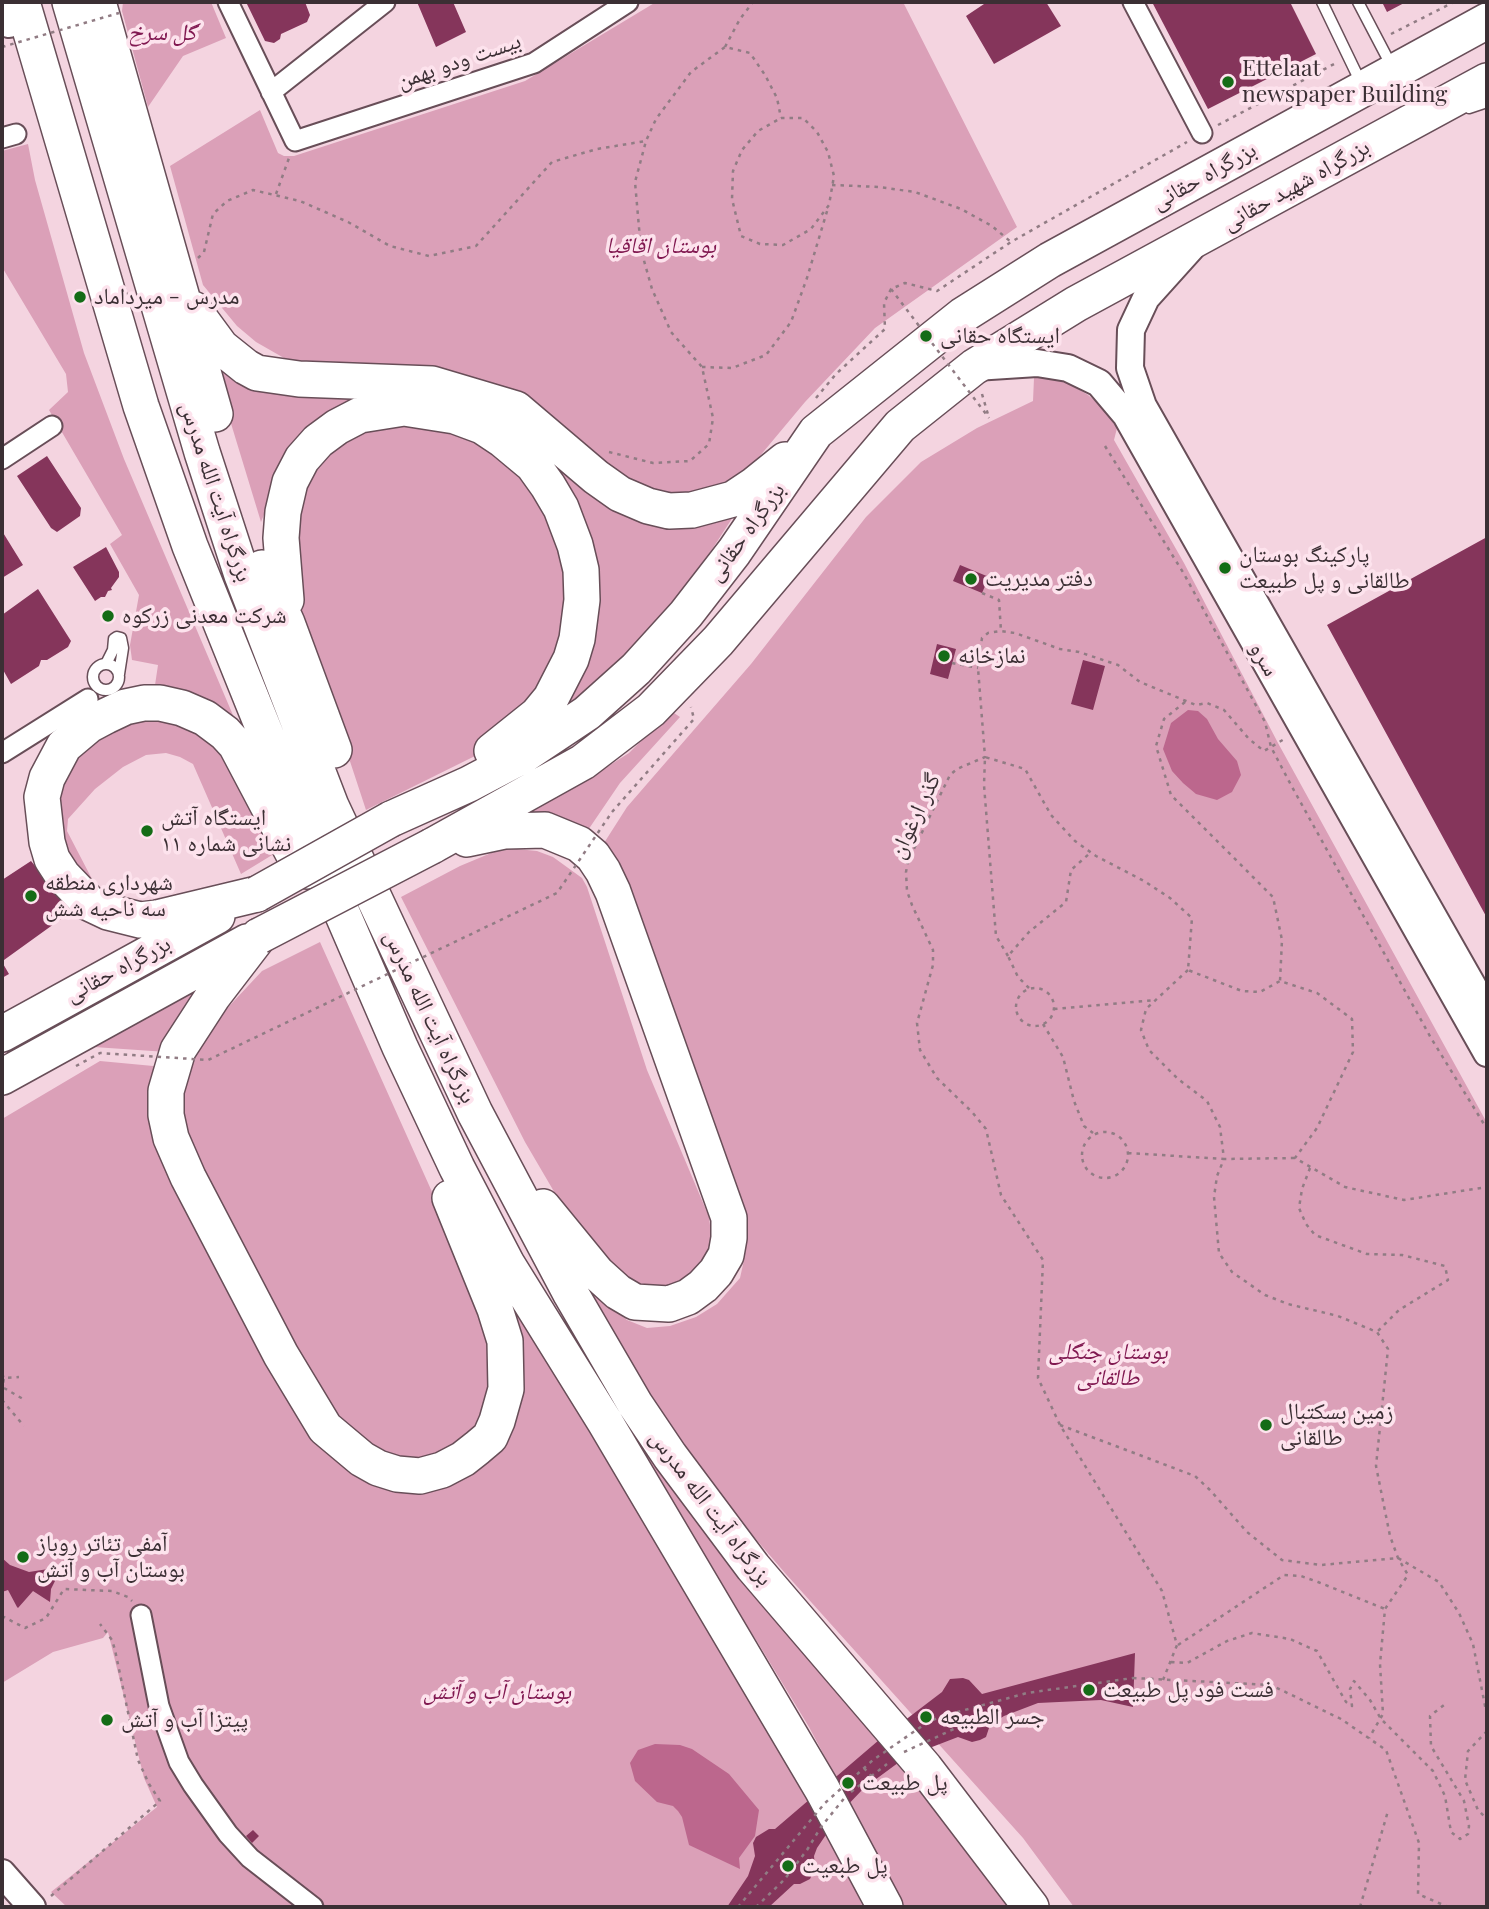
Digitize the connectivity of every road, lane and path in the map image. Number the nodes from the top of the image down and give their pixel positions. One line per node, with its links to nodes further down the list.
1 (70, 2): 51 (highway, بزرگراه آیت الله مدرس)
2 (228, 2): 19 (street)
3 (385, 2): 19 (street)
4 (628, 2): 26 (street, بیست ودو بهمن)
5 (753, 2): 14 (path)
6 (1133, 2): 24 (street)
7 (1322, 2): 15 (lane)
8 (1358, 2): 13 (lane)
9 (1454, 2): 13 (path)
10 (107, 9): 11 (path, bridge); 33 (highway)
11 (8, 17): 64 (highway, بزرگراه آیت الله مدرس)
12 (1487, 21): 16 (highway, بزرگراه حقانی)
13 (1378, 41): 16 (lane)
14 (725, 47): 23 (path); 27 (path)
15 (1349, 57): 18 (lane); 24 (path)
16 (1394, 72): 18 (highway, بزرگراه حقانی)
17 (1487, 81): 25 (highway)
18 (1364, 88): 37 (highway, بزرگراه حقانی)
19 (271, 92): 26 (street)
20 (1487, 102): 21 (lane)
21 (1464, 110)
22 (1452, 114): 25 (lane)
23 (781, 118): 28 (path); 30 (path)
24 (1202, 133): 32 (path)
25 (1392, 133): 31 (highway, بزرگراه شهید حقانی)
26 (295, 141): 29 (path)
27 (646, 141): 29 (path); 35 (path)
28 (832, 185): 30 (path); 32 (path)
29 (276, 195): 33 (path)
30 (829, 205): 35 (path)
31 (1200, 238): 36 (highway, بزرگراه حقانی); 70 (street, سرو)
32 (1011, 242): 34 (path)
33 (180, 257): 37 (highway); 44 (highway)
34 (891, 289): 37 (path); 38 (path, bridge)
35 (702, 367): 41 (path)
36 (974, 367): 56 (street, سرو); 61 (highway, بزرگراه حقانی)
37 (814, 418): 60 (highway, بزرگراه حقانی)
38 (989, 418)
39 (52, 426): 42 (street)
40 (1105, 446): 57 (path)
41 (600, 450)
42 (2, 459)
43 (982, 593): 45 (path)
44 (287, 623): 51 (highway); 60 (highway); 65 (highway)
45 (1001, 631): 48 (path); 54 (path)
46 (952, 663): 48 (path)
47 (106, 664): 49 (lane); 49 (lane); 50 (lane)
48 (978, 668): 59 (path)
49 (119, 674): 52 (lane)
50 (93, 678): 52 (lane); 55 (lane)
51 (283, 683): 65 (highway, بزرگراه آیت الله مدرس)
52 (108, 690): 55 (lane)
53 (690, 701): 79 (path, bridge)
54 (1186, 701): 57 (path); 69 (path)
55 (81, 703): 58 (street)
56 (1303, 728): 57 (path); 78 (street, سرو)
57 (1271, 747): 82 (path)
58 (2, 753)
59 (985, 757): 62 (path); 67 (path); 95 (path, گذر ارغوان)
60 (391, 819): 63 (highway, بزرگراه حقانی, bridge)
61 (432, 846): 66 (highway, بزرگراه حقانی, bridge); 81 (highway)
62 (1091, 852): 67 (path); 68 (path)
63 (257, 894): 64 (highway); 76 (highway, بزرگراه حقانی)
64 (344, 915): 77 (highway, بزرگراه آیت الله مدرس)
65 (386, 925): 81 (highway, بزرگراه آیت الله مدرس)
66 (258, 936): 77 (highway); 80 (highway, بزرگراه حقانی)
67 (1008, 957): 71 (path)
68 (1188, 970): 69 (path); 72 (path)
69 (1280, 981): 85 (path)
70 (1481, 986): 74 (street, سرو)
71 (1029, 988): 73 (path); 75 (path)
72 (1157, 1000): 73 (path); 86 (path)
73 (1054, 1009): 75 (path)
74 (1487, 1011)
75 (1043, 1024): 83 (path)
76 (2, 1034)
77 (400, 1047): 122 (highway, بزرگراه آیت الله مدرس)
78 (1487, 1053)
79 (76, 1066)
80 (2, 1077)
81 (475, 1113): 123 (highway, بزرگراه آیت الله مدرس)
82 (1487, 1129)
83 (1094, 1134): 84 (path); 84 (path)
84 (1128, 1153): 86 (path)
85 (1295, 1158): 86 (path); 87 (path)
86 (1224, 1159): 89 (path)
87 (1310, 1168): 88 (path); 89 (path)
88 (1487, 1187)
89 (1377, 1332): 97 (path)
90 (3, 1376): 91 (path); 92 (path)
91 (19, 1377)
92 (3, 1390): 93 (path)
93 (23, 1399)
94 (2, 1400): 96 (path)
95 (1060, 1425): 97 (path); 102 (path, گذر ارغوان)
96 (24, 1426)
97 (1398, 1558): 98 (path); 106 (path)
98 (1385, 1609): 102 (path); 107 (path)
99 (141, 1615): 100 (path); 119 (street)
100 (2, 1616)
101 (100, 1625): 118 (path)
102 (1178, 1645): 103 (path)
103 (1171, 1662): 104 (path); 107 (path)
104 (1163, 1680): 110 (path); 113 (path, bridge)
105 (1444, 1705): 107 (path)
106 (1487, 1716)
107 (1381, 1718): 110 (path)
108 (954, 1730): 111 (path, bridge)
109 (1487, 1731): 116 (path)
110 (1369, 1738): 125 (path)
111 (904, 1752)
112 (893, 1759): 114 (path)
113 (864, 1768): 114 (path); 120 (path, bridge)
114 (871, 1776): 121 (path, bridge)
115 (1388, 1811): 124 (path)
116 (1487, 1819)
117 (5, 1885): 118 (street)
118 (40, 1903)
119 (313, 1907)
120 (738, 1907)
121 (756, 1907)
122 (885, 1907)
123 (1031, 1907)
124 (1360, 1907)
125 (1448, 1907)

